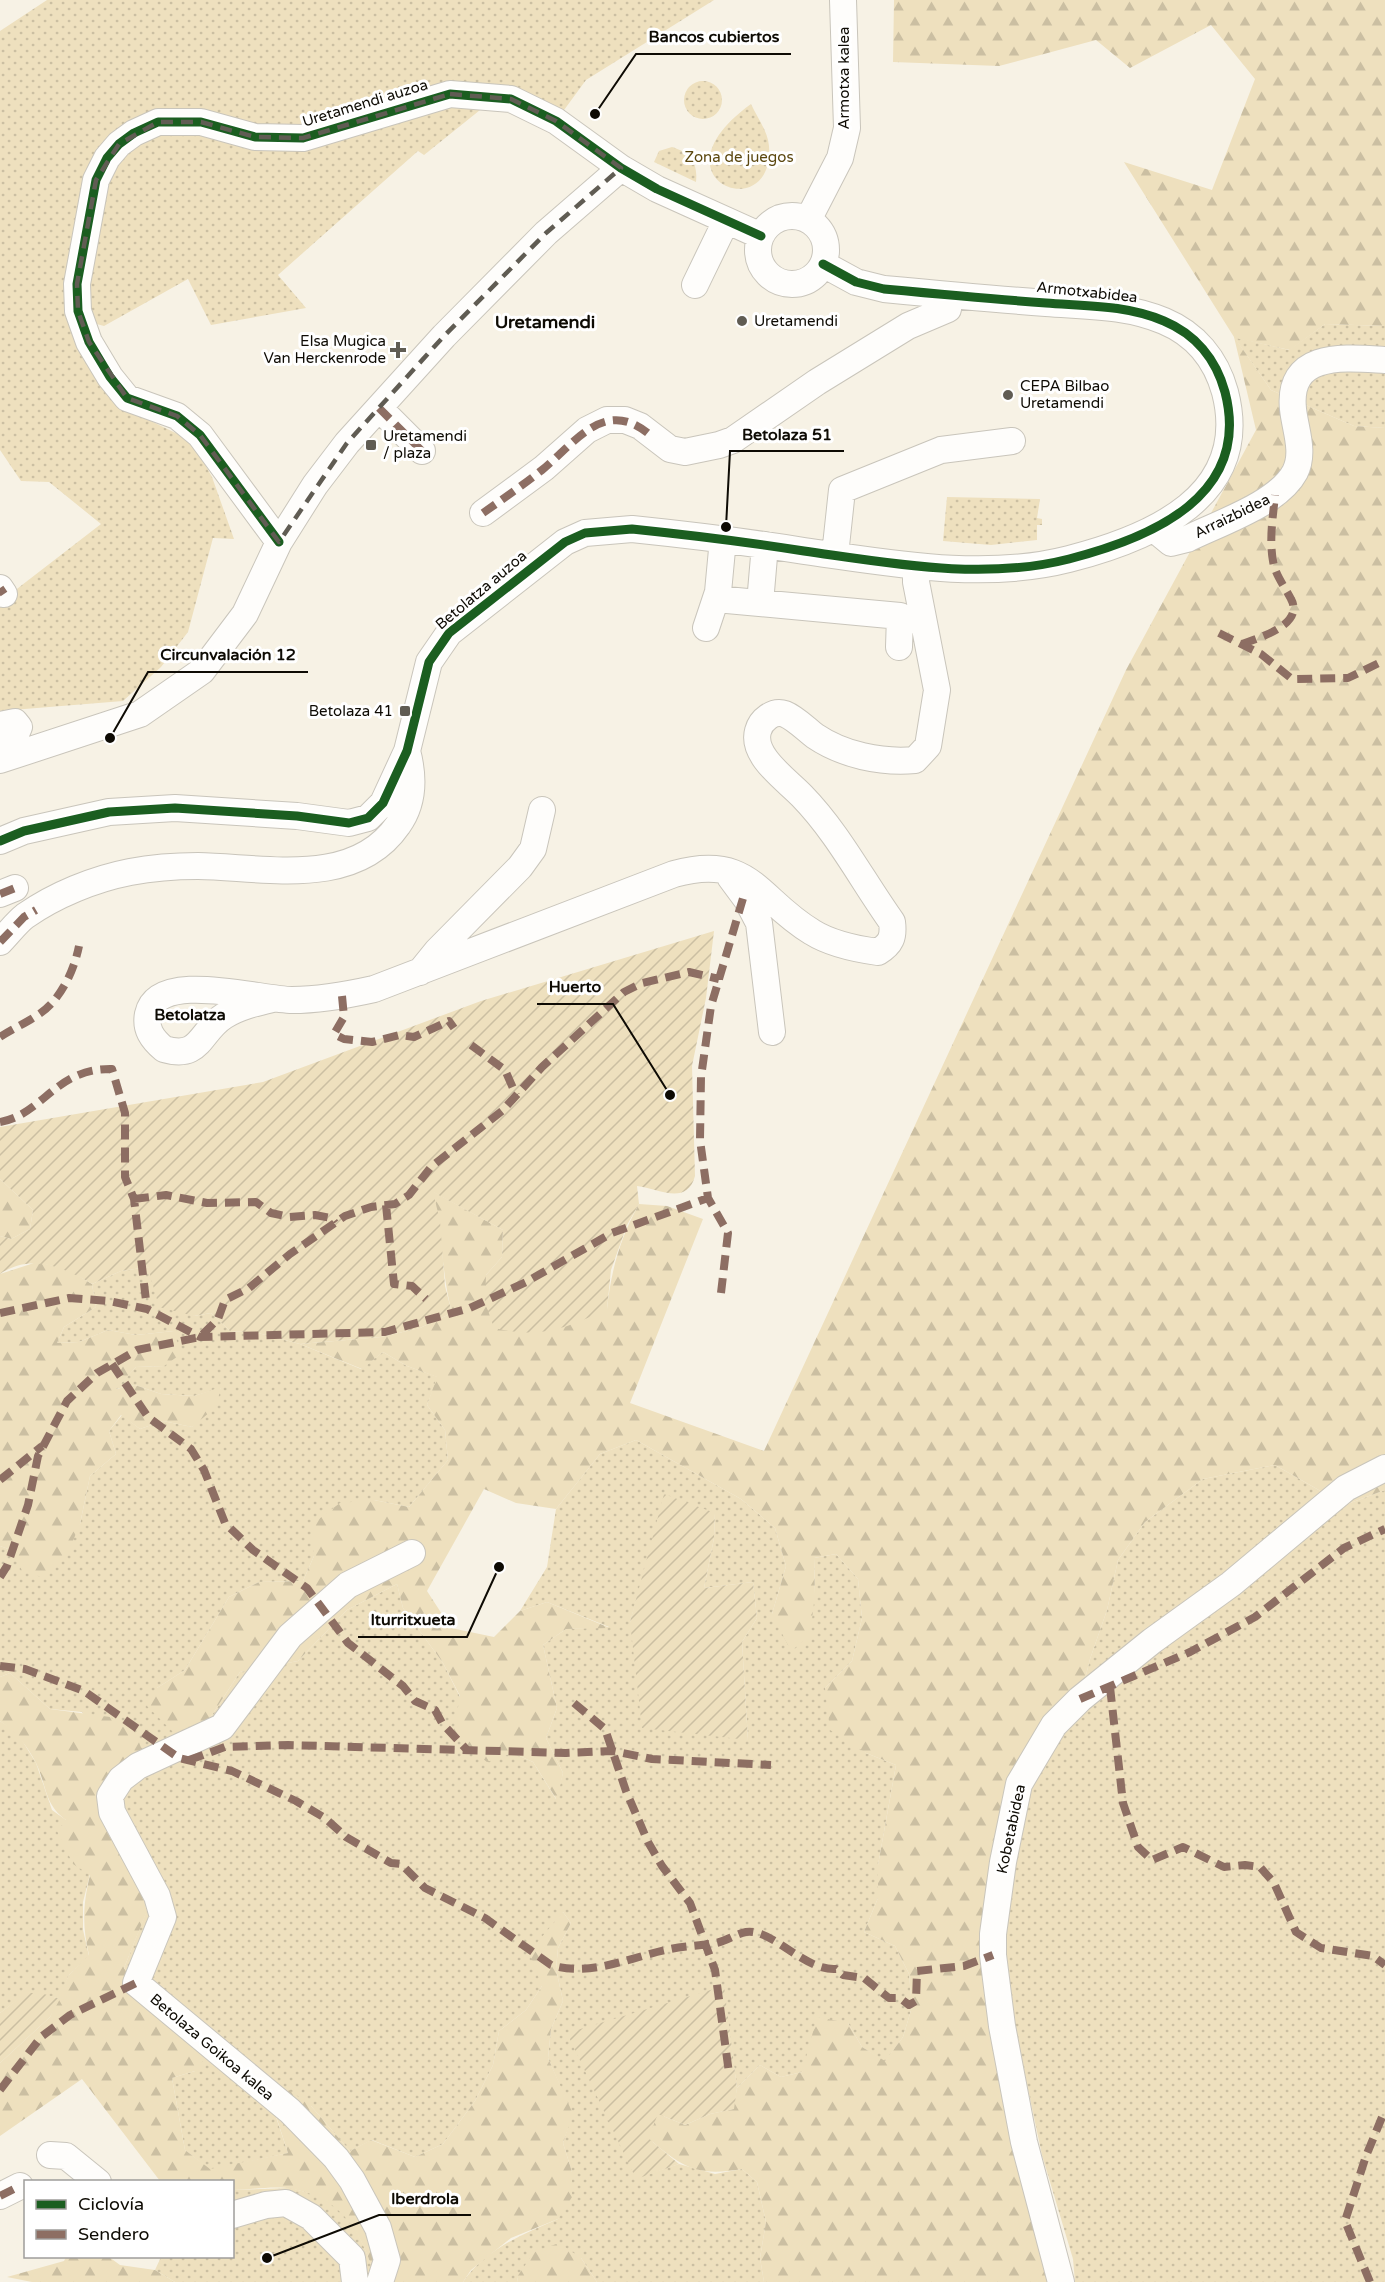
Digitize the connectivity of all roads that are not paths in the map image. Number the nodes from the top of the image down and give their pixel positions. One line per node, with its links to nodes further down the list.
1 (843, 0): 3 (street, Armotxa kalea)
2 (621, 168): 4 (street, Uretamendi auzoa); 10 (street); 16 (street, Uretamendi auzoa)
3 (808, 220): 5 (street); 6 (street)
4 (726, 221): 5 (street, Uretamendi auzoa); 7 (street)
5 (761, 236): 6 (street)
6 (824, 264): 8 (street, Armotxabidea)
7 (695, 285)
8 (950, 295): 13 (street); 14 (street, Armotxabidea)
9 (1385, 360): 14 (street, Arraizbidea)
10 (379, 408): 12 (street); 16 (street)
11 (1012, 441): 18 (street)
12 (422, 451)
13 (483, 513)
14 (1154, 529): 19 (street, Armotxabidea)
15 (723, 539): 17 (street, Betolatza auzoa); 20 (street); 26 (street, Betolatza auzoa)
16 (279, 542): 27 (street)
17 (765, 545): 18 (street, Betolatza auzoa); 21 (street)
18 (835, 555): 19 (street, Betolatza auzoa)
19 (916, 566): 30 (street)
20 (716, 599): 21 (street); 22 (street)
21 (760, 603): 23 (street)
22 (706, 628)
23 (898, 647)
24 (0, 724): 25 (street)
25 (0, 743)
26 (407, 751): 29 (street, Betolatza auzoa); 31 (street, Betolatza auzoa)
27 (0, 760)
28 (542, 810): 32 (street)
29 (0, 841)
30 (724, 869): 32 (street); 34 (street)
31 (0, 942)
32 (418, 975): 33 (street)
33 (272, 999)
34 (772, 1032)
35 (1385, 1468): 42 (street, Kobetabidea)
36 (412, 1553): 41 (street, Betolaza Goikoa kalea)
37 (50, 2155): 38 (street)
38 (97, 2180)
39 (234, 2215): 40 (street)
40 (355, 2282)
41 (380, 2282)
42 (1061, 2282)

